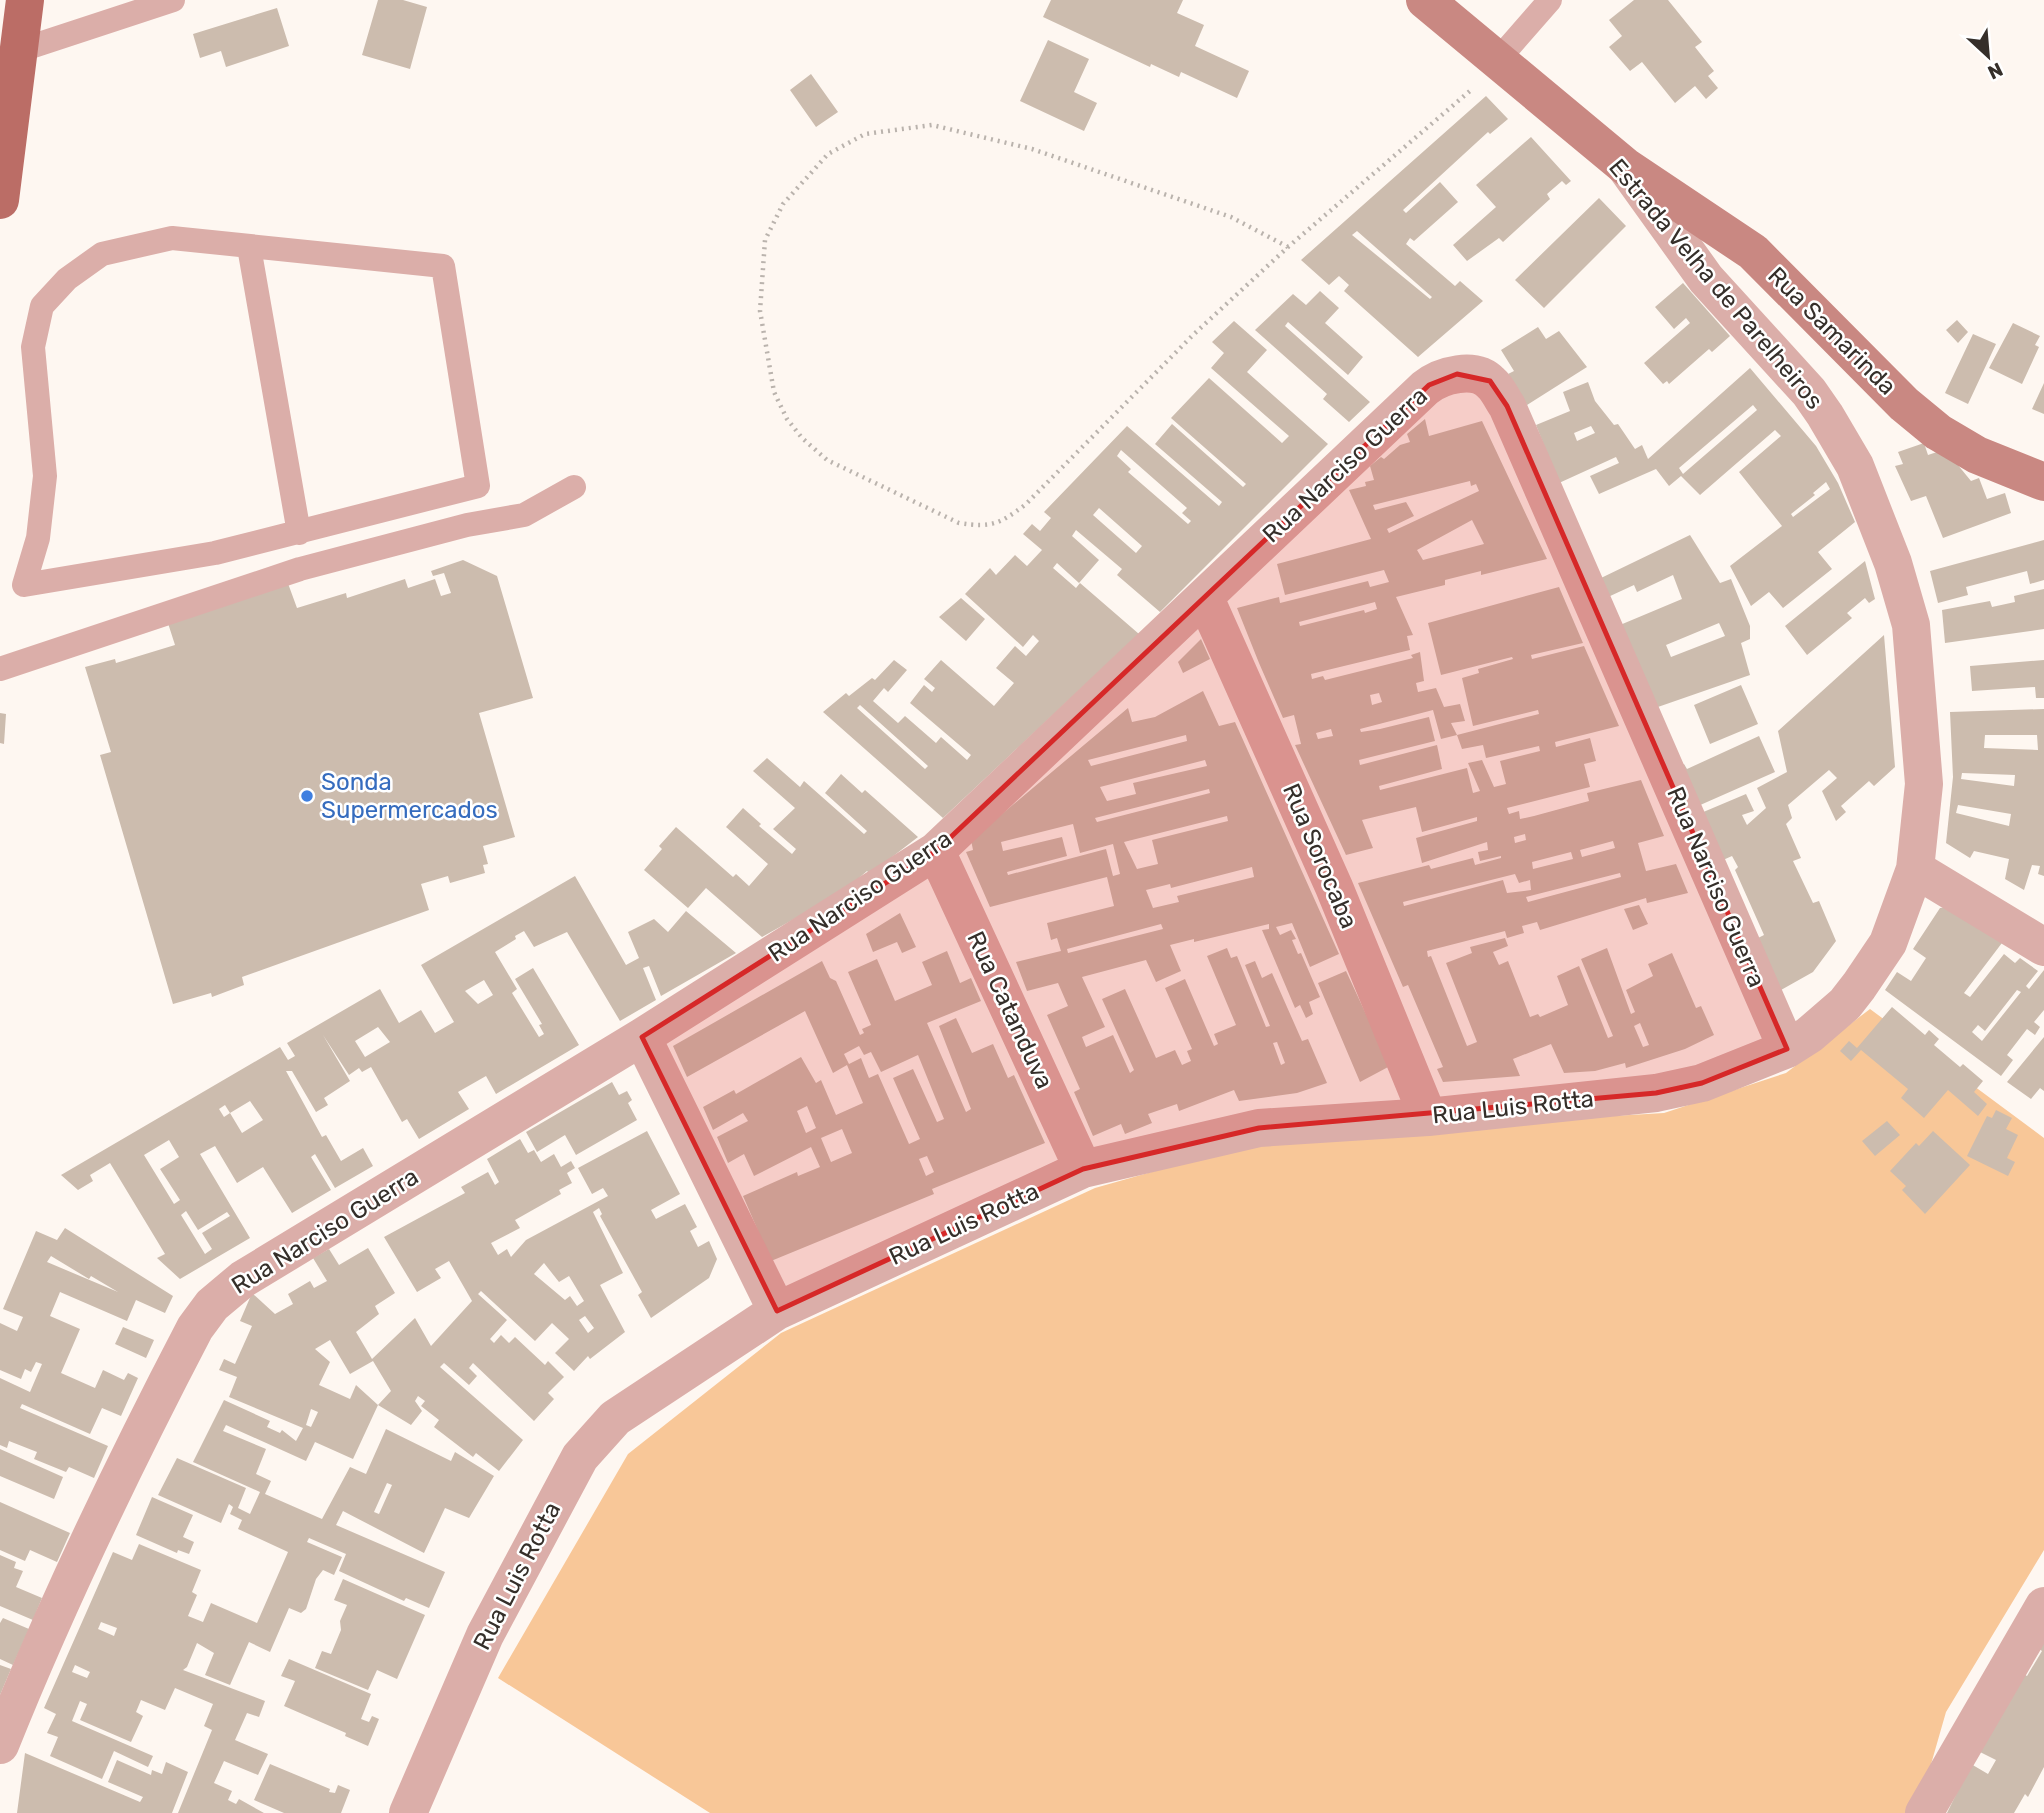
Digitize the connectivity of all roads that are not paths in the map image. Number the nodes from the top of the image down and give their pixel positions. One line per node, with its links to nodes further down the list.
1 (25, 0): 5 (main road)
2 (173, 0): 5 (lane)
3 (1425, 0): 6 (main road, Estrada Velha de Parelheiros)
4 (1550, 0): 6 (lane)
5 (18, 51): 8 (main road)
6 (1496, 62): 7 (main road, Estrada Velha de Parelheiros)
7 (1626, 167): 10 (main road, Rua Samarinda); 17 (street, Estrada Velha de Parelheiros)
8 (0, 200)
9 (249, 247): 12 (lane); 12 (lane); 13 (lane)
10 (2044, 482)
11 (574, 487): 15 (lane)
12 (299, 533): 13 (lane)
13 (12, 587)
14 (1206, 598): 16 (street, Rua Narciso Guerra); 20 (street, Rua Narciso Guerra); 21 (street, Rua Sorocaba)
15 (0, 669)
16 (936, 851): 19 (street, Rua Narciso Guerra); 22 (street, Rua Catanduva)
17 (1915, 869): 18 (street); 20 (street, Estrada Velha de Parelheiros)
18 (2044, 947)
19 (642, 1037): 23 (street); 25 (street, Rua Narciso Guerra)
20 (1787, 1049): 21 (street, Rua Luis Rotta)
21 (1428, 1117): 22 (street, Rua Luis Rotta)
22 (1083, 1169): 23 (street, Rua Luis Rotta)
23 (777, 1311): 26 (street, Rua Luis Rotta)
24 (2044, 1606): 27 (street)
25 (0, 1745)
26 (408, 1813)
27 (1924, 1813)

